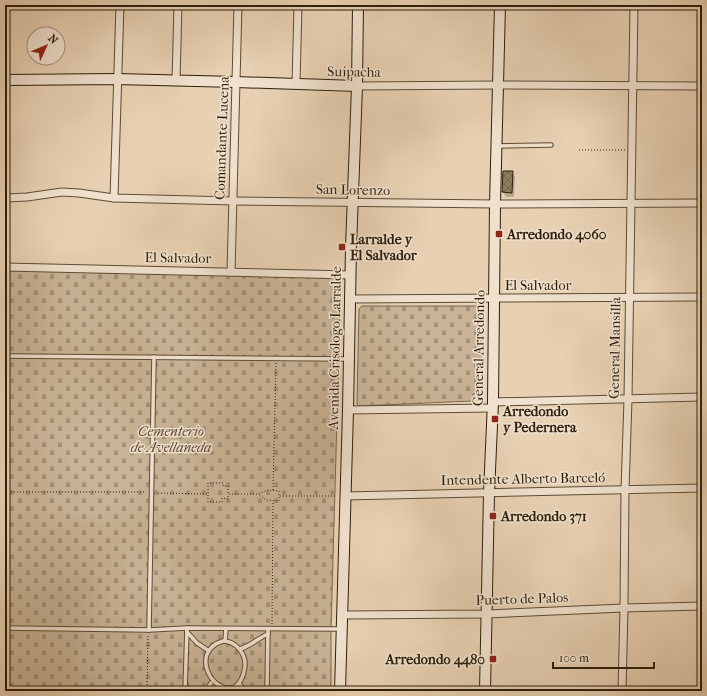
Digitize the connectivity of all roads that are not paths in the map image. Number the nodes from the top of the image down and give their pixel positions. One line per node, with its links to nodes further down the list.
1 (6, 5): 10 (lane)
2 (120, 5): 9 (street)
3 (178, 5): 11 (street)
4 (238, 5): 12 (street, Comandante Lucena)
5 (298, 5): 13 (street)
6 (358, 5): 16 (street, Avenida Crisólogo Larralde)
7 (500, 5): 14 (street, General Arredondo)
8 (634, 5): 15 (street, General Mansilla)
9 (117, 79): 10 (street, Suipacha); 11 (street, Suipacha); 21 (street)
10 (5, 80)
11 (176, 81): 12 (street, Suipacha)
12 (236, 82): 13 (street, Suipacha); 22 (street, Comandante Lucena)
13 (296, 84): 16 (street, Suipacha)
14 (498, 85): 15 (street, Suipacha); 16 (street, Suipacha); 19 (street, General Arredondo)
15 (632, 85): 17 (street, Suipacha); 24 (street, General Mansilla)
16 (357, 86): 23 (street, Avenida Crisólogo Larralde)
17 (702, 86)
18 (551, 145): 19 (lane)
19 (496, 146): 26 (street, General Arredondo)
20 (5, 198): 21 (street, San Lorenzo)
21 (114, 198): 22 (street, San Lorenzo)
22 (233, 201): 23 (street, San Lorenzo); 28 (street, Comandante Lucena)
23 (353, 203): 26 (street, San Lorenzo); 29 (street, Avenida Crisólogo Larralde)
24 (631, 203): 25 (street, San Lorenzo); 26 (street, San Lorenzo); 30 (street, General Mansilla)
25 (702, 203)
26 (495, 204): 32 (street, General Arredondo)
27 (5, 267): 28 (street, El Salvador)
28 (231, 272): 29 (street, El Salvador)
29 (351, 275): 33 (street, Avenida Crisólogo Larralde)
30 (629, 297): 31 (street, El Salvador); 32 (street, El Salvador); 38 (street, General Mansilla)
31 (702, 297)
32 (494, 298): 33 (street, El Salvador); 39 (street, General Arredondo)
33 (350, 299): 36 (street, Avenida Crisólogo Larralde)
34 (5, 356): 35 (lane)
35 (154, 357): 36 (lane); 53 (lane)
36 (344, 359): 40 (street, Avenida Crisólogo Larralde)
37 (702, 397): 38 (street)
38 (628, 399): 39 (street); 42 (street, General Mansilla)
39 (492, 405): 40 (street); 43 (street, General Arredondo)
40 (348, 410): 44 (street, Avenida Crisólogo Larralde)
41 (702, 488): 42 (street, Intendente Alberto Barceló)
42 (625, 490): 43 (street, Intendente Alberto Barceló); 46 (street, General Mansilla)
43 (489, 493): 44 (street, Intendente Alberto Barceló); 47 (street, General Arredondo)
44 (345, 496): 48 (street, Avenida Crisólogo Larralde)
45 (702, 606): 46 (street, Puerto de Palos)
46 (624, 608): 47 (street, Puerto de Palos); 67 (street, General Mansilla)
47 (487, 614): 48 (street, Puerto de Palos); 66 (street, General Arredondo)
48 (343, 615): 52 (street, Avenida Crisólogo Larralde)
49 (5, 628): 53 (lane)
50 (226, 628): 51 (lane); 54 (lane); 56 (lane)
51 (270, 629): 52 (lane); 55 (lane)
52 (342, 629): 65 (street, Avenida Crisólogo Larralde)
53 (149, 630): 54 (lane)
54 (187, 630): 58 (lane); 61 (lane)
55 (268, 634): 57 (lane); 64 (lane)
56 (225, 641): 57 (lane); 58 (lane)
57 (240, 650): 60 (lane)
58 (209, 652): 59 (lane)
59 (211, 682): 60 (lane); 62 (lane)
60 (239, 684): 63 (lane)
61 (185, 691)
62 (206, 691)
63 (246, 691)
64 (267, 691)
65 (340, 691)
66 (486, 691)
67 (622, 691)

